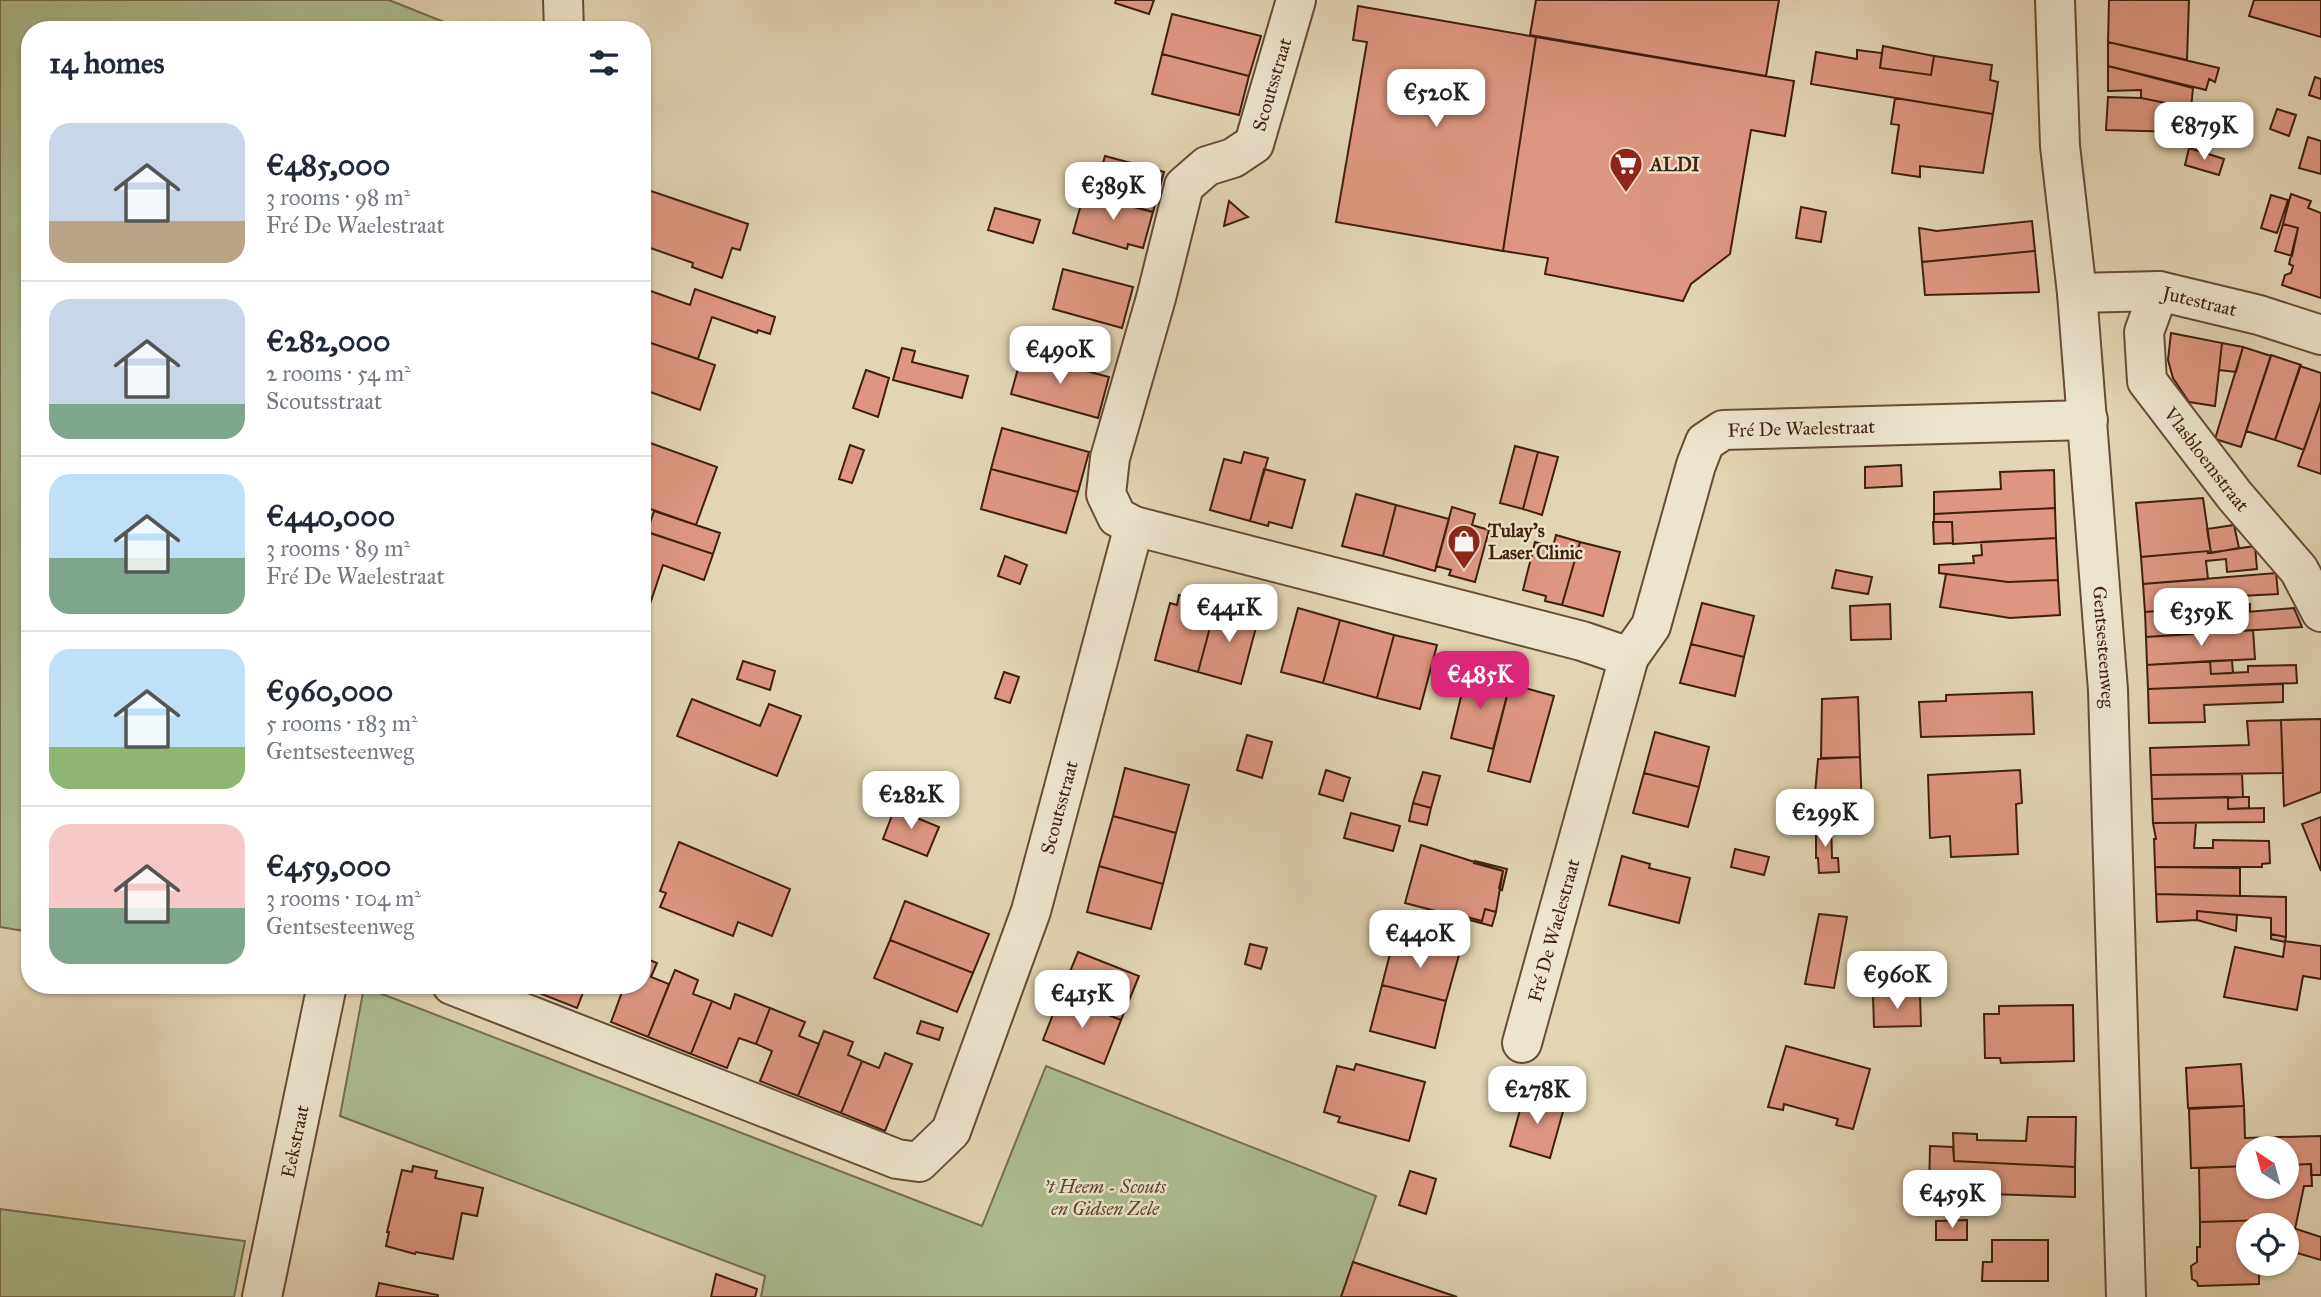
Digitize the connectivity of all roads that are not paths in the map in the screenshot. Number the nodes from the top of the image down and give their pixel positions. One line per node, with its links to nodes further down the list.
1 (563, 0): 4 (street)
2 (1296, 0): 9 (street, Scoutsstraat)
3 (2056, 0): 6 (street, Gentsesteenweg)
4 (564, 21)
5 (2159, 290): 6 (street, Jutestraat); 7 (street, Jutestraat); 10 (street, Vlasbloemstraat)
6 (2077, 293): 8 (street, Gentsesteenweg)
7 (2321, 335)
8 (2088, 420): 11 (street, Fré De Waelestraat); 16 (street, Gentsesteenweg)
9 (1134, 526): 11 (street); 13 (street, Scoutsstraat)
10 (2321, 612)
11 (1629, 657): 14 (street, Fré De Waelestraat)
12 (325, 994): 15 (street, Eekstraat)
13 (475, 994)
14 (1522, 1043)
15 (262, 1297)
16 (2126, 1297)

